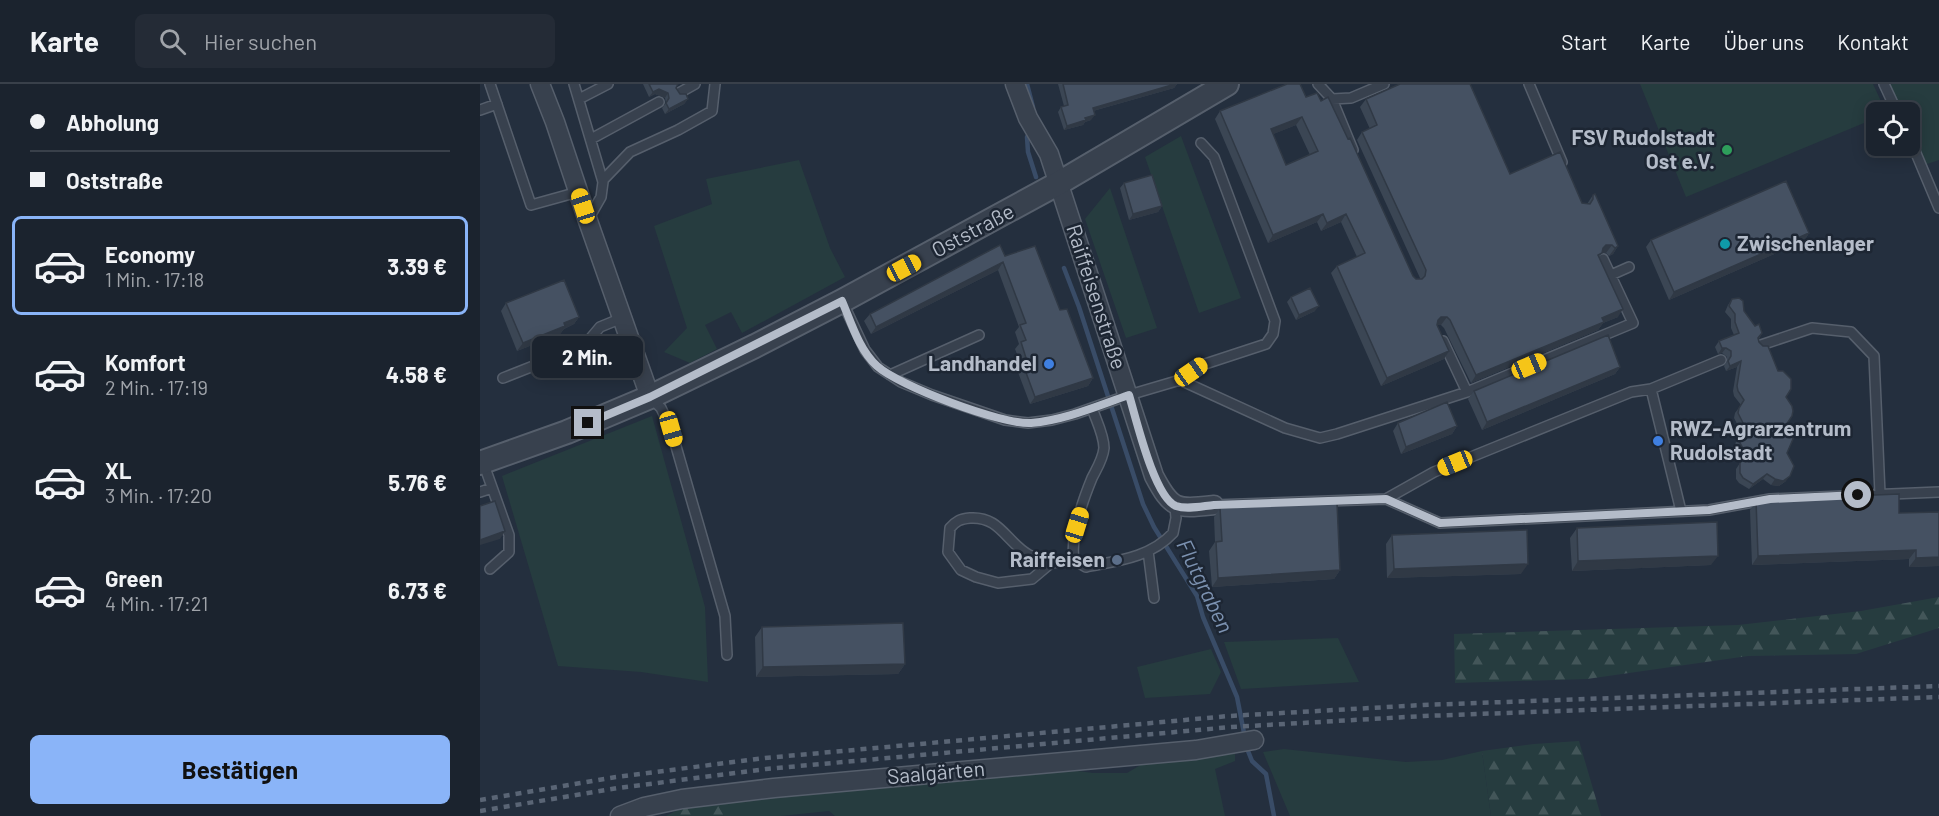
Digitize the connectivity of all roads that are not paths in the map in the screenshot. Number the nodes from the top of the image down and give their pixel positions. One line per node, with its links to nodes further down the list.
1 (490, 84): 18 (lane)
2 (540, 84): 27 (street)
3 (574, 84): 14 (lane)
4 (608, 84): 14 (lane)
5 (695, 84): 13 (lane)
6 (715, 84): 25 (lane)
7 (1015, 84): 26 (street, Raiffeisenstraße)
8 (1227, 84): 26 (street, Oststraße)
9 (1318, 84): 15 (lane)
10 (1384, 84): 15 (lane)
11 (1529, 84): 24 (lane)
12 (1884, 84): 17 (lane)
13 (679, 93)
14 (579, 99): 20 (lane)
15 (1332, 99): 22 (lane)
16 (659, 102): 20 (lane)
17 (1892, 102)
18 (497, 104): 19 (lane); 27 (lane)
19 (480, 110)
20 (591, 138): 25 (lane)
21 (1201, 143): 41 (lane)
22 (1355, 154)
23 (1917, 156): 28 (lane)
24 (1568, 175)
25 (603, 180): 29 (lane)
26 (1059, 183): 33 (street, Oststraße); 45 (street, Raiffeisenstraße)
27 (578, 192): 29 (street)
28 (1939, 208)
29 (588, 221): 34 (street)
30 (1603, 259): 32 (lane)
31 (1629, 267): 32 (lane)
32 (1611, 275): 43 (lane)
33 (842, 301): 39 (lane); 44 (street, Oststraße)
34 (622, 318): 40 (lane); 44 (street)
35 (1438, 331): 43 (lane)
36 (979, 335): 39 (lane)
37 (1761, 345): 51 (lane)
38 (1721, 360): 42 (lane)
39 (890, 375): 46 (lane)
40 (503, 378)
41 (1180, 380): 43 (lane); 45 (lane)
42 (1651, 389): 52 (lane); 55 (lane)
43 (1467, 392)
44 (650, 397): 47 (street, Oststraße); 61 (lane)
45 (1121, 398): 46 (lane); 54 (street, Raiffeisenstraße)
46 (1092, 408): 57 (lane)
47 (481, 463): 48 (lane)
48 (492, 488): 49 (lane); 59 (lane)
49 (480, 492)
50 (1939, 492): 51 (lane)
51 (1880, 494): 55 (lane)
52 (1386, 499): 53 (lane); 55 (lane)
53 (1214, 505): 54 (street)
54 (1176, 506): 56 (lane)
55 (1681, 511)
56 (1148, 551): 57 (lane); 60 (lane)
57 (1074, 560): 58 (lane)
58 (1051, 563): 58 (lane)
59 (490, 569)
60 (1154, 597)
61 (727, 655)
62 (1246, 741): 63 (street, Saalgärten)
63 (620, 816)

